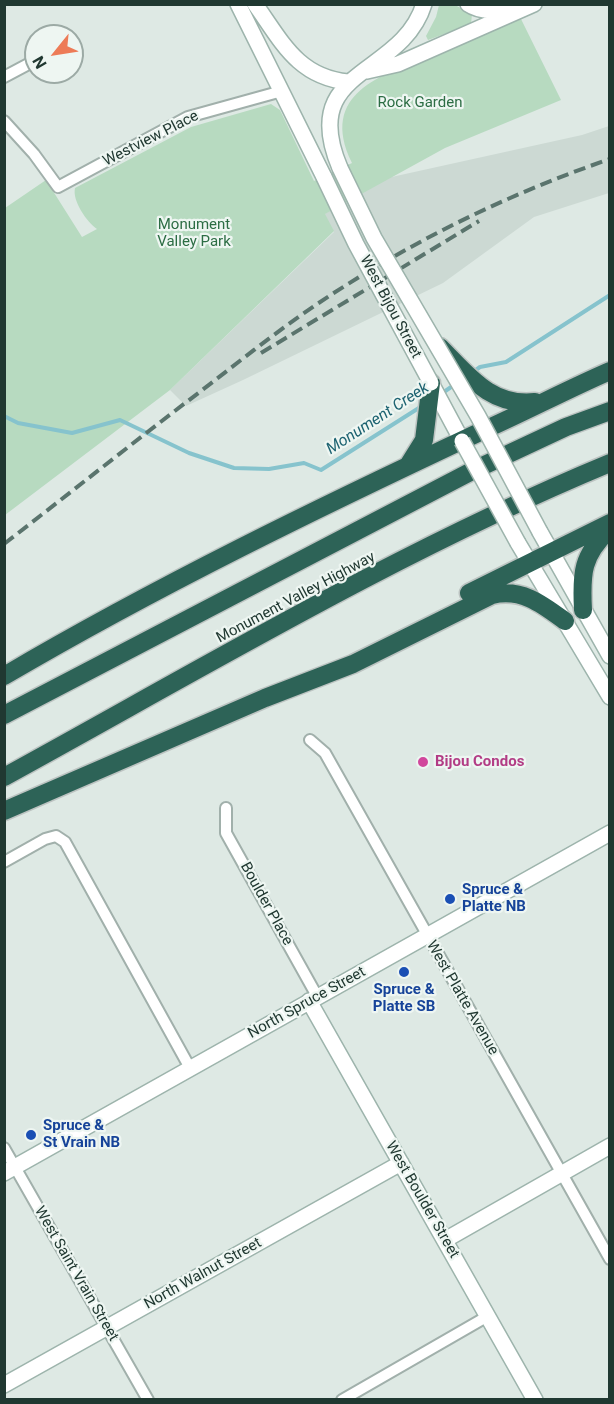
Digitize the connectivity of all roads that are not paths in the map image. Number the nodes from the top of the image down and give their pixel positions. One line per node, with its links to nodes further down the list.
1 (238, 4): 10 (main road, West Bijou Street)
2 (255, 4): 9 (main road)
3 (424, 4): 7 (main road)
4 (468, 4): 5 (main road)
5 (529, 6): 7 (main road)
6 (24, 66): 8 (street)
7 (362, 72): 9 (main road)
8 (4, 77)
9 (348, 82): 12 (main road, West Bijou Street, bridge)
10 (282, 91): 11 (street, Westview Place); 14 (main road, West Bijou Street, bridge)
11 (4, 121)
12 (436, 343): 15 (highway); 17 (main road, West Bijou Street, bridge)
13 (609, 371): 15 (highway)
14 (431, 383): 18 (main road, West Bijou Street); 20 (highway)
15 (543, 400): 17 (highway)
16 (609, 411): 31 (highway, Monument Valley Highway)
17 (486, 430): 18 (highway); 23 (main road, West Bijou Street, bridge)
18 (462, 441): 20 (highway); 24 (main road, West Bijou Street, bridge)
19 (609, 463): 33 (highway, Monument Valley Highway)
20 (409, 464): 28 (highway)
21 (609, 524): 23 (highway)
22 (609, 529): 25 (highway)
23 (551, 552): 24 (highway); 25 (main road, West Bijou Street)
24 (529, 562): 26 (main road, West Bijou Street); 29 (highway)
25 (583, 610): 27 (main road, West Bijou Street)
26 (565, 621): 29 (highway); 30 (main road, West Bijou Street)
27 (609, 656)
28 (4, 676)
29 (289, 688): 35 (highway)
30 (609, 697)
31 (4, 715)
32 (310, 740): 38 (street, West Platte Avenue)
33 (4, 777)
34 (226, 808): 39 (street, Boulder Place)
35 (4, 812)
36 (609, 833): 38 (main road, North Spruce Street)
37 (4, 862): 40 (street)
38 (427, 936): 39 (main road, North Spruce Street); 45 (street, West Platte Avenue)
39 (313, 999): 40 (main road, North Spruce Street); 43 (main road, West Boulder Street)
40 (190, 1068): 44 (main road, North Spruce Street)
41 (609, 1146): 45 (main road)
42 (4, 1148): 44 (street, West Saint Vrain Street)
43 (401, 1163): 46 (main road, West Boulder Street); 49 (main road, North Walnut Street)
44 (10, 1170): 49 (street, West Saint Vrain Street)
45 (561, 1173): 46 (main road); 47 (street, West Platte Avenue)
46 (445, 1240): 48 (main road, West Boulder Street)
47 (609, 1259)
48 (488, 1316): 52 (street); 53 (main road, West Boulder Street)
49 (107, 1328): 50 (main road, North Walnut Street); 51 (street, West Saint Vrain Street)
50 (4, 1385)
51 (148, 1400)
52 (342, 1400)
53 (535, 1400)

